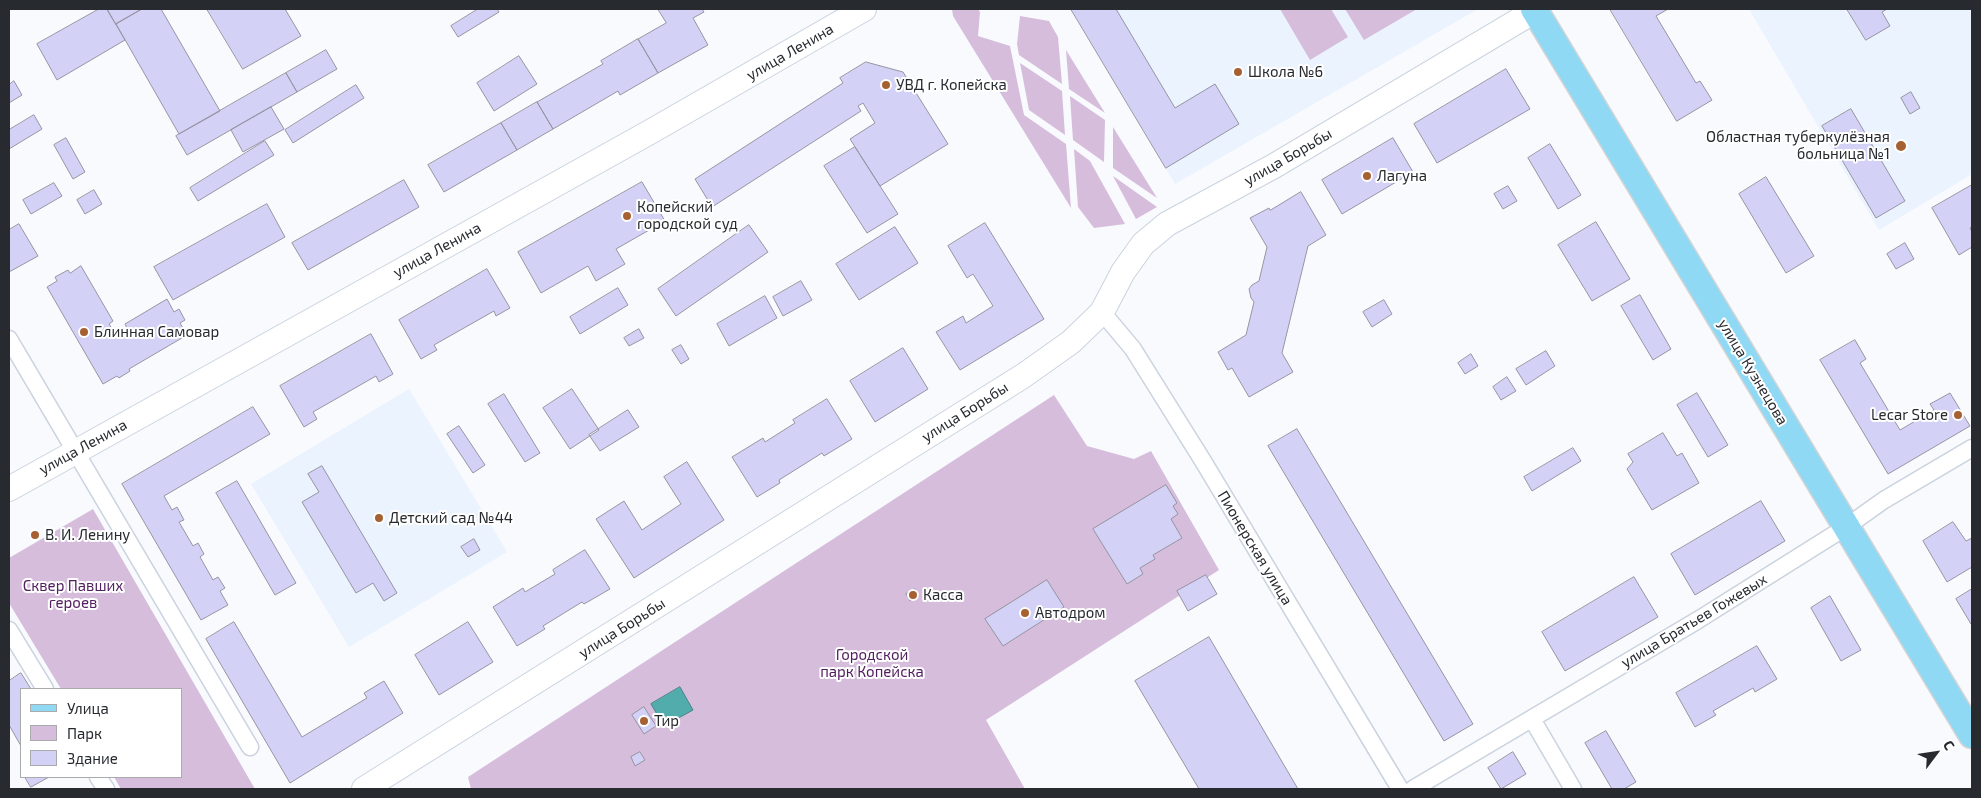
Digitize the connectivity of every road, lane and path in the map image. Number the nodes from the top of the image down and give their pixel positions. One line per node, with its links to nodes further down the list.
1 (864, 9): 6 (street, улица Ленина)
2 (1536, 9): 3 (street, улица Борьбы); 8 (main road, улица Кузнецова)
3 (1102, 312): 16 (street, улица Борьбы); 17 (street, Пионерская улица)
4 (9, 339): 6 (street)
5 (1972, 448): 8 (street, улица Братьев Гожевых)
6 (74, 452): 7 (street, улица Ленина); 13 (street)
7 (9, 489)
8 (1846, 527): 11 (street, улица Братьев Гожевых); 12 (main road, улица Кузнецова)
9 (9, 630): 10 (street)
10 (44, 688)
11 (1532, 719): 18 (street, улица Братьев Гожевых); 19 (street)
12 (1972, 735)
13 (250, 747)
14 (99, 778): 15 (street)
15 (106, 789)
16 (364, 789)
17 (1400, 789)
18 (1413, 789)
19 (1573, 789)

